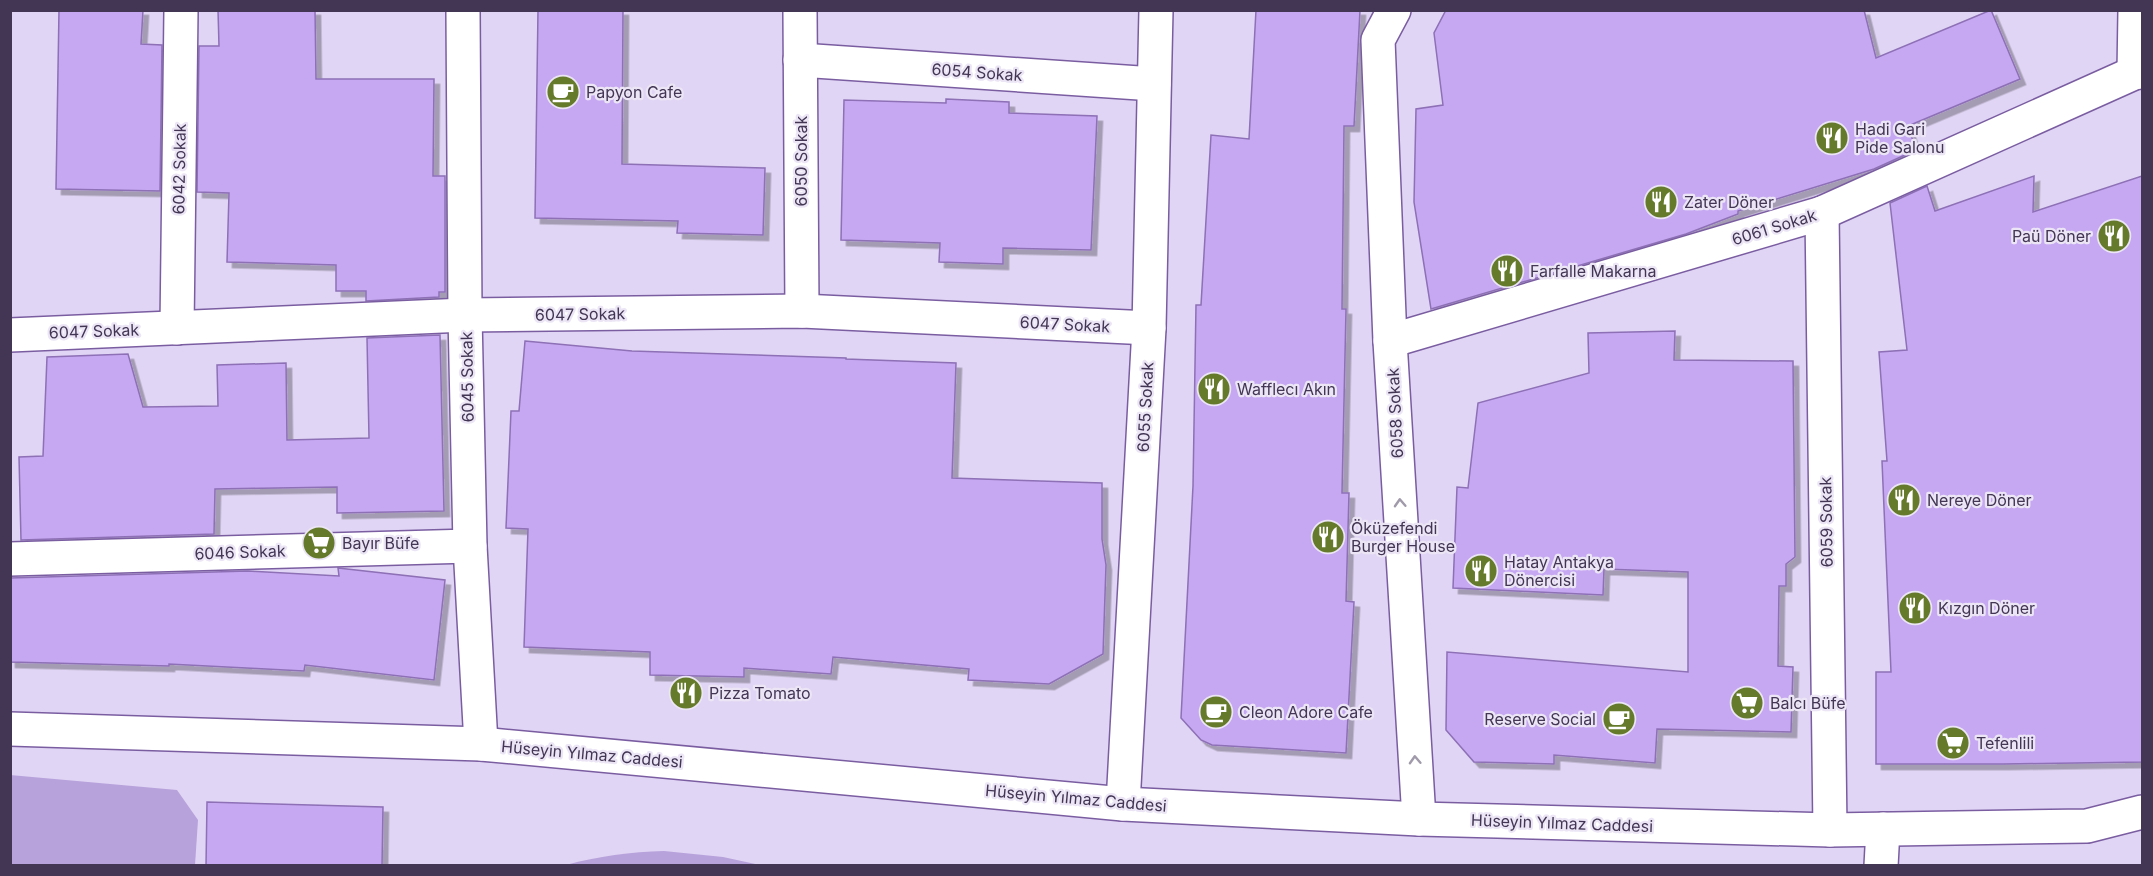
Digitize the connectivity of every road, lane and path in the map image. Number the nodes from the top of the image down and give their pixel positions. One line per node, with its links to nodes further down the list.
1 (181, 10): 13 (street, 6042 Sokak)
2 (463, 10): 12 (street, 6045 Sokak)
3 (800, 10): 7 (street, 6050 Sokak)
4 (1156, 10): 9 (street, 6055 Sokak)
5 (1394, 10): 16 (street, 6058 Sokak)
6 (2135, 10): 8 (street)
7 (800, 60): 9 (street, 6054 Sokak); 11 (street, 6050 Sokak)
8 (2138, 73): 10 (street, 6061 Sokak)
9 (1154, 84): 14 (street, 6055 Sokak)
10 (1822, 213): 16 (street, 6061 Sokak); 25 (street, 6059 Sokak)
11 (802, 312): 12 (street, 6047 Sokak); 14 (street, 6047 Sokak)
12 (465, 315): 13 (street, 6047 Sokak); 17 (street, 6045 Sokak)
13 (177, 328): 15 (street, 6047 Sokak)
14 (1149, 328): 21 (street, 6055 Sokak)
15 (10, 335)
16 (1390, 341): 23 (street, 6058 Sokak, one-way to 16)
17 (470, 546): 18 (street, 6046 Sokak); 20 (street, 6045 Sokak)
18 (10, 559)
19 (10, 729): 20 (street, Hüseyin Yılmaz Caddesi)
20 (481, 744): 21 (street, Hüseyin Yılmaz Caddesi)
21 (1123, 804): 23 (street, Hüseyin Yılmaz Caddesi)
22 (2142, 812): 24 (street, Hüseyin Yılmaz Caddesi)
23 (1419, 819): 25 (street, Hüseyin Yılmaz Caddesi)
24 (1883, 829): 25 (street, Hüseyin Yılmaz Caddesi); 26 (street)
25 (1830, 830)
26 (1881, 866)

